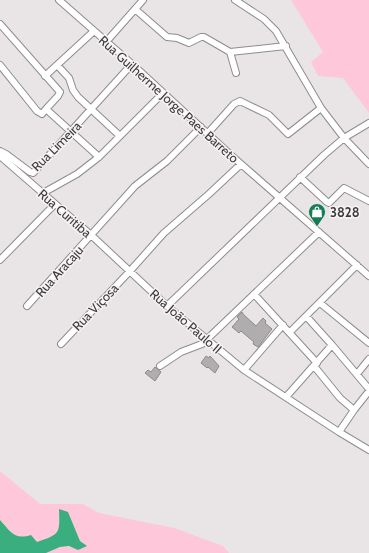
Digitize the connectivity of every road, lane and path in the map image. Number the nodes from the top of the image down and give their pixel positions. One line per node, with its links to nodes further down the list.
1 (59, 0): 6 (street, Rua Guilherme Jorge Paes Barreto)
2 (143, 0): 4 (street)
3 (235, 0): 8 (street)
4 (135, 9): 7 (street); 9 (street)
5 (0, 24): 14 (street)
6 (94, 32): 7 (street, Rua Guilherme Jorge Paes Barreto); 12 (street)
7 (106, 42): 10 (street, Rua Guilherme Jorge Paes Barreto)
8 (286, 46): 9 (street); 16 (street)
9 (230, 52): 13 (street)
10 (132, 64): 15 (street, Rua Guilherme Jorge Paes Barreto); 18 (street, Rua Limeira)
11 (0, 65): 17 (street)
12 (57, 65): 14 (street); 18 (street)
13 (236, 73)
14 (45, 76): 17 (street)
15 (163, 93): 20 (street, Rua Guilherme Jorge Paes Barreto); 23 (street)
16 (321, 108): 22 (street); 24 (street)
17 (46, 109): 21 (street)
18 (91, 110): 21 (street, Rua Limeira); 23 (street)
19 (369, 123): 24 (street)
20 (201, 127): 22 (street, Rua Guilherme Jorge Paes Barreto); 36 (street, Rua Aracaju)
21 (71, 132): 25 (street, Rua Limeira); 27 (street)
22 (208, 133): 28 (street, Rua Guilherme Jorge Paes Barreto)
23 (120, 136): 27 (street)
24 (344, 138): 29 (street); 30 (street)
25 (0, 151)
26 (0, 156): 31 (street, Rua Curitiba)
27 (99, 157): 31 (street)
28 (241, 164): 32 (street, Rua Guilherme Jorge Paes Barreto); 39 (street, Rua Viçosa)
29 (369, 164)
30 (300, 177): 32 (street); 33 (street)
31 (43, 193): 34 (street, Rua Curitiba)
32 (280, 198): 35 (street, Rua Guilherme Jorge Paes Barreto); 44 (street)
33 (369, 201)
34 (55, 204): 36 (street, Rua Curitiba); 37 (street)
35 (319, 232): 38 (street, Rua Guilherme Jorge Paes Barreto); 41 (street)
36 (91, 235): 39 (street, Rua Curitiba); 43 (street, Rua Aracaju)
37 (0, 260)
38 (357, 265): 40 (street, Rua Guilherme Jorge Paes Barreto); 42 (street)
39 (130, 271): 44 (street, Rua João Paulo II); 50 (street, Rua Viçosa)
40 (369, 276)
41 (254, 294): 46 (street); 48 (street)
42 (320, 303): 45 (street); 49 (street)
43 (27, 306)
44 (167, 306): 48 (street, Rua João Paulo II)
45 (306, 316): 47 (street); 51 (street)
46 (283, 325): 47 (street); 55 (street)
47 (290, 332): 53 (street)
48 (206, 339): 54 (street); 55 (street, Rua João Paulo II)
49 (369, 343)
50 (61, 344)
51 (332, 345): 53 (street); 56 (street)
52 (369, 359): 56 (street)
53 (316, 365): 58 (street); 59 (street)
54 (160, 366)
55 (244, 370): 58 (street, Rua João Paulo II)
56 (356, 374): 57 (street)
57 (369, 390): 59 (street)
58 (286, 397): 60 (street, Rua João Paulo II)
59 (354, 410): 60 (street)
60 (339, 432): 61 (street, Rua João Paulo II)
61 (369, 450)

